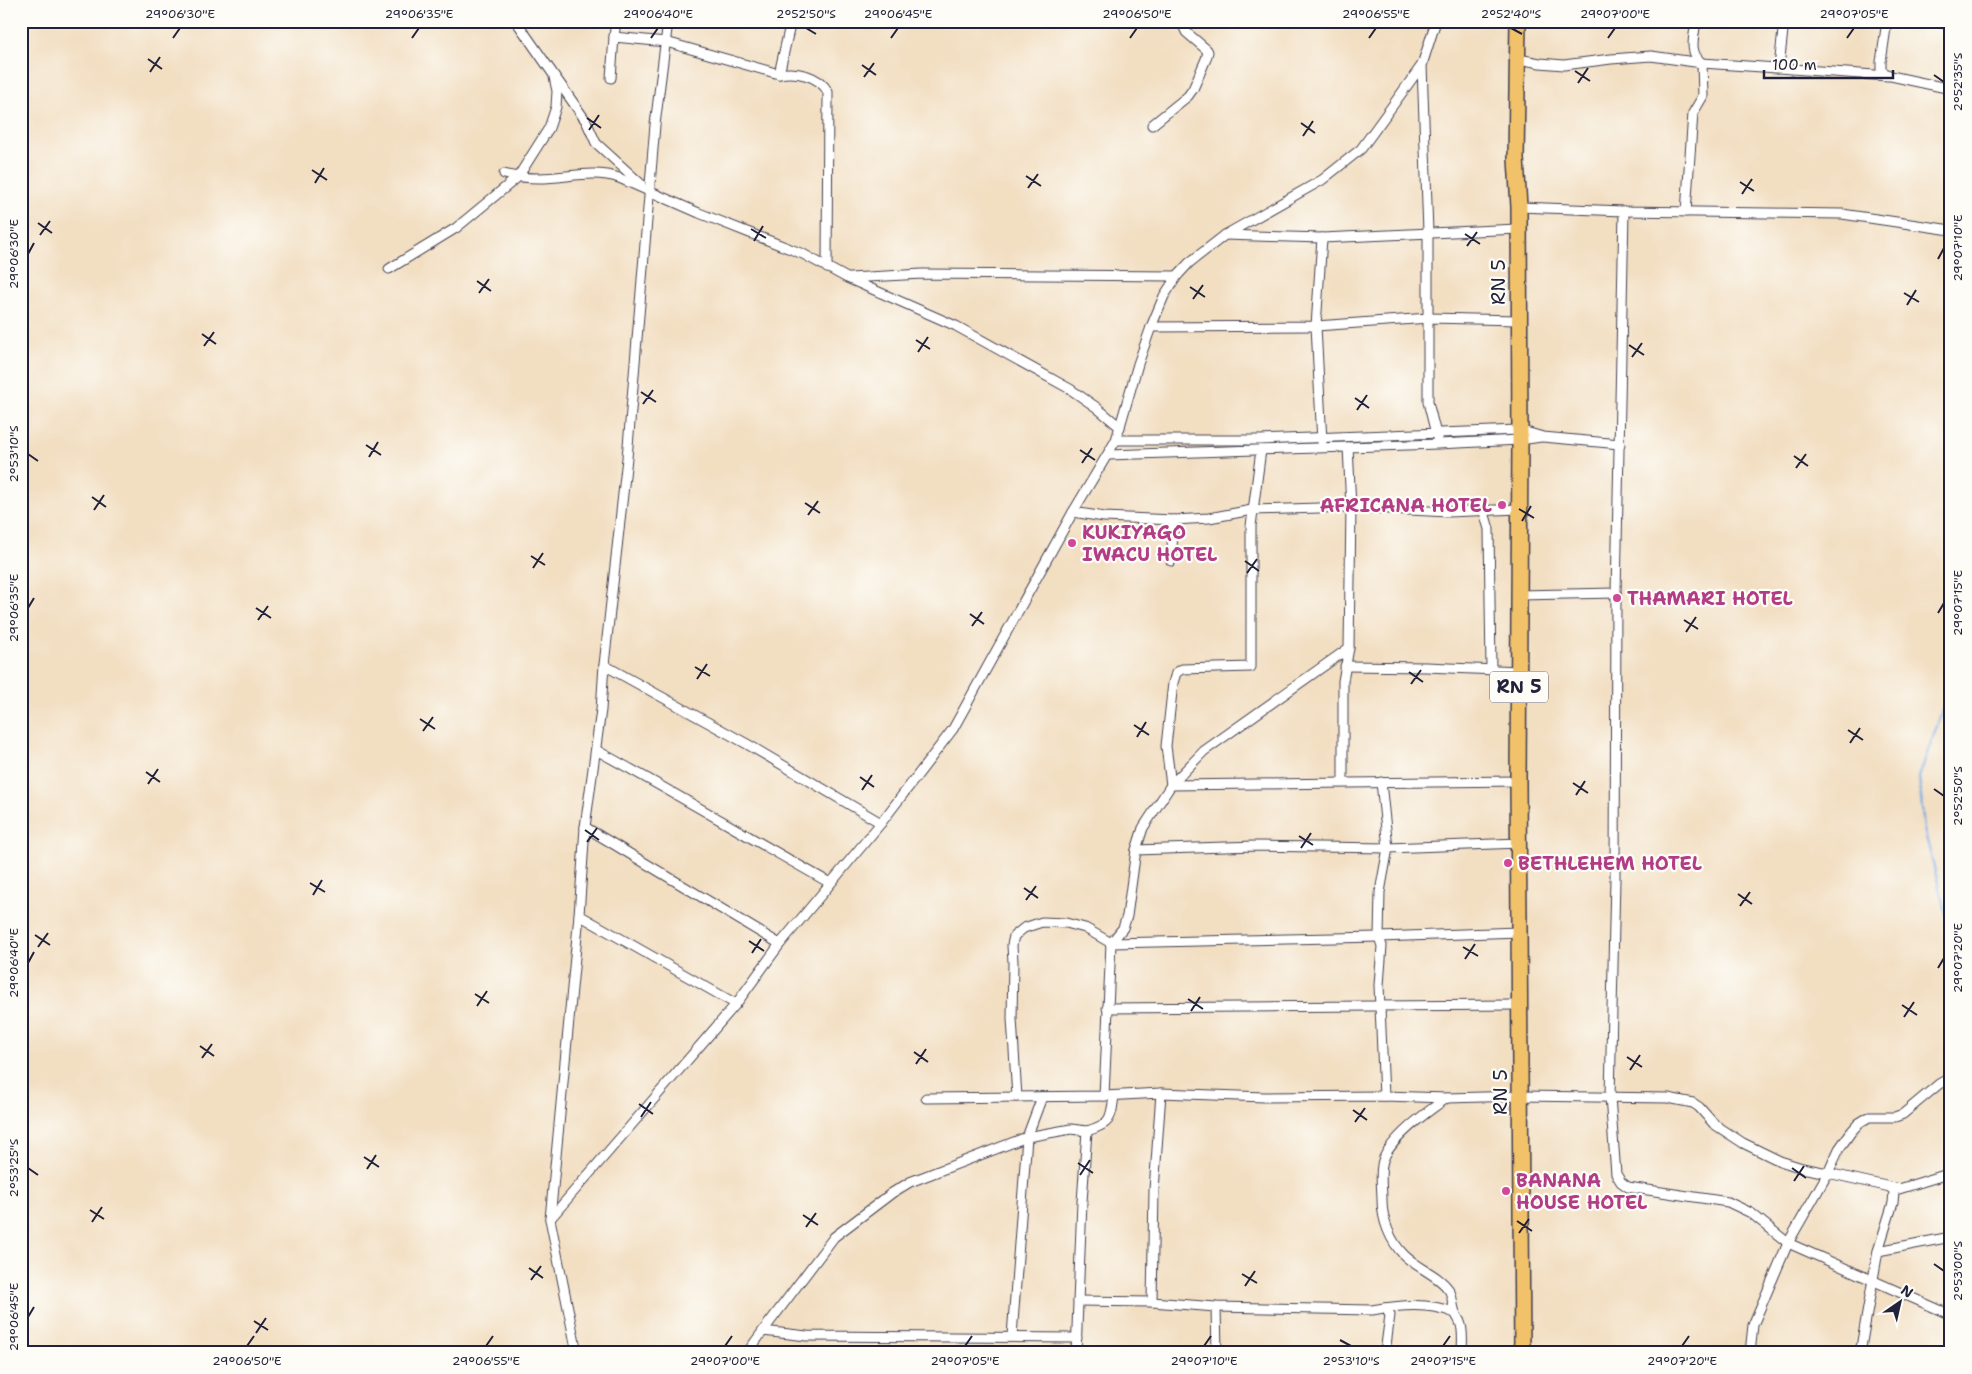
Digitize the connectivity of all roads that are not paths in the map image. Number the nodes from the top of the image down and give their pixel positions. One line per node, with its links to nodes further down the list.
1 (516, 21): 21 (street)
2 (616, 21): 13 (street)
3 (668, 21): 14 (street)
4 (791, 21): 19 (street)
5 (1181, 21): 24 (street)
6 (1436, 21): 17 (street)
7 (1518, 21): 15 (main road, RN 5 / RN 5)
8 (1696, 21): 16 (street)
9 (1784, 21): 18 (street)
10 (1887, 21): 20 (street)
11 (1925, 21): 12 (street)
12 (1951, 24)
13 (614, 37): 14 (street); 22 (street)
14 (666, 42): 19 (street); 27 (street)
15 (1518, 59): 16 (street); 28 (main road, RN 5 / RN 5)
16 (1702, 63): 18 (street); 30 (street)
17 (1422, 65): 33 (street); 34 (street)
18 (1778, 68): 20 (street)
19 (779, 74): 36 (street)
20 (1891, 76): 23 (street)
21 (554, 77): 26 (street); 27 (street)
22 (611, 78)
23 (1951, 89)
24 (1152, 125)
25 (504, 174): 26 (street)
26 (518, 178): 27 (street); 37 (street)
27 (648, 190): 36 (street); 65 (street)
28 (1519, 207): 29 (street); 31 (main road, RN 5 / RN 5)
29 (1624, 211): 30 (street); 50 (street)
30 (1686, 212): 32 (street)
31 (1518, 230): 33 (street); 41 (main road, RN 5 / RN 5)
32 (1951, 230)
33 (1428, 232): 35 (street); 40 (street)
34 (1225, 235): 35 (street); 38 (street)
35 (1322, 238): 42 (street)
36 (827, 268): 39 (street)
37 (389, 269)
38 (1177, 276): 39 (street); 43 (street)
39 (847, 278): 44 (street)
40 (1429, 318): 41 (street); 42 (street); 45 (street)
41 (1518, 320): 46 (main road, RN 5 / RN 5)
42 (1316, 326): 43 (street); 47 (street)
43 (1152, 327): 44 (street)
44 (1120, 427): 48 (street)
45 (1437, 434): 46 (street); 47 (street); 49 (street)
46 (1519, 435): 49 (street); 50 (street); 56 (main road, RN 5 / RN 5)
47 (1321, 438): 48 (street); 52 (street)
48 (1116, 440): 54 (street)
49 (1438, 444): 51 (street)
50 (1620, 444): 62 (street)
51 (1348, 447): 52 (street); 55 (street)
52 (1324, 448): 53 (street)
53 (1261, 450): 54 (street); 57 (street)
54 (1108, 455): 58 (street)
55 (1351, 507): 57 (street); 59 (street); 64 (street)
56 (1519, 509): 59 (street); 63 (main road, RN 5 / RN 5)
57 (1252, 510): 60 (street); 73 (street)
58 (1073, 512): 60 (street); 74 (street)
59 (1484, 512): 67 (street)
60 (1174, 520): 61 (street)
61 (1171, 561)
62 (1616, 593): 63 (street); 94 (street)
63 (1519, 595): 68 (main road, RN 5 / RN 5)
64 (1349, 648): 66 (street); 73 (street)
65 (604, 665): 69 (street); 74 (street)
66 (1345, 666): 67 (street); 71 (street)
67 (1491, 670): 68 (street)
68 (1520, 671): 70 (main road, RN 5 / RN 5)
69 (596, 750): 75 (street); 79 (street)
70 (1518, 781): 72 (street); 76 (main road, RN 5 / RN 5)
71 (1343, 782): 72 (street); 73 (street)
72 (1381, 782): 77 (street)
73 (1171, 785): 78 (street)
74 (881, 823): 79 (street)
75 (585, 826): 80 (street); 84 (street)
76 (1520, 843): 77 (street); 81 (main road, RN 5 / RN 5)
77 (1388, 848): 78 (street); 82 (street)
78 (1136, 850): 83 (street)
79 (830, 884): 84 (street)
80 (579, 915): 85 (street); 104 (street)
81 (1519, 932): 82 (street); 87 (main road, RN 5 / RN 5)
82 (1379, 938): 83 (street); 86 (street)
83 (1111, 943): 88 (street); 95 (street)
84 (780, 944): 85 (street)
85 (736, 1004): 104 (street)
86 (1380, 1005): 87 (street); 88 (street); 92 (street)
87 (1519, 1005): 93 (main road, RN 5 / RN 5)
88 (1107, 1008): 91 (street)
89 (1951, 1077): 101 (street)
90 (1161, 1093): 91 (street); 92 (street); 110 (street)
91 (1109, 1096): 96 (street); 99 (street)
92 (1384, 1096): 98 (street)
93 (1520, 1096): 94 (street); 98 (street); 124 (main road, RN 5 / RN 5)
94 (1610, 1096): 101 (street); 106 (street)
95 (1017, 1097): 96 (street); 97 (street)
96 (1042, 1097): 100 (street)
97 (926, 1098)
98 (1447, 1098): 113 (street)
99 (1088, 1131): 100 (street); 109 (street)
100 (1027, 1137): 115 (street); 116 (street)
101 (1828, 1172): 103 (street); 106 (street)
102 (1951, 1173): 103 (street)
103 (1891, 1188): 107 (street)
104 (550, 1219): 118 (street)
105 (1951, 1237): 107 (street)
106 (1788, 1243): 108 (street); 125 (street)
107 (1878, 1251): 108 (street)
108 (1872, 1281): 114 (street); 126 (street)
109 (1078, 1301): 110 (street); 117 (street)
110 (1152, 1302): 111 (street)
111 (1216, 1307): 112 (street); 121 (street)
112 (1388, 1311): 113 (street); 122 (street)
113 (1455, 1314): 123 (street)
114 (1951, 1315)
115 (763, 1331): 116 (street); 119 (street)
116 (1012, 1336): 117 (street)
117 (1077, 1338): 120 (street)
118 (577, 1353)
119 (747, 1353)
120 (1076, 1353)
121 (1217, 1353)
122 (1385, 1353)
123 (1462, 1353)
124 (1522, 1353)
125 (1750, 1353)
126 (1860, 1353)

